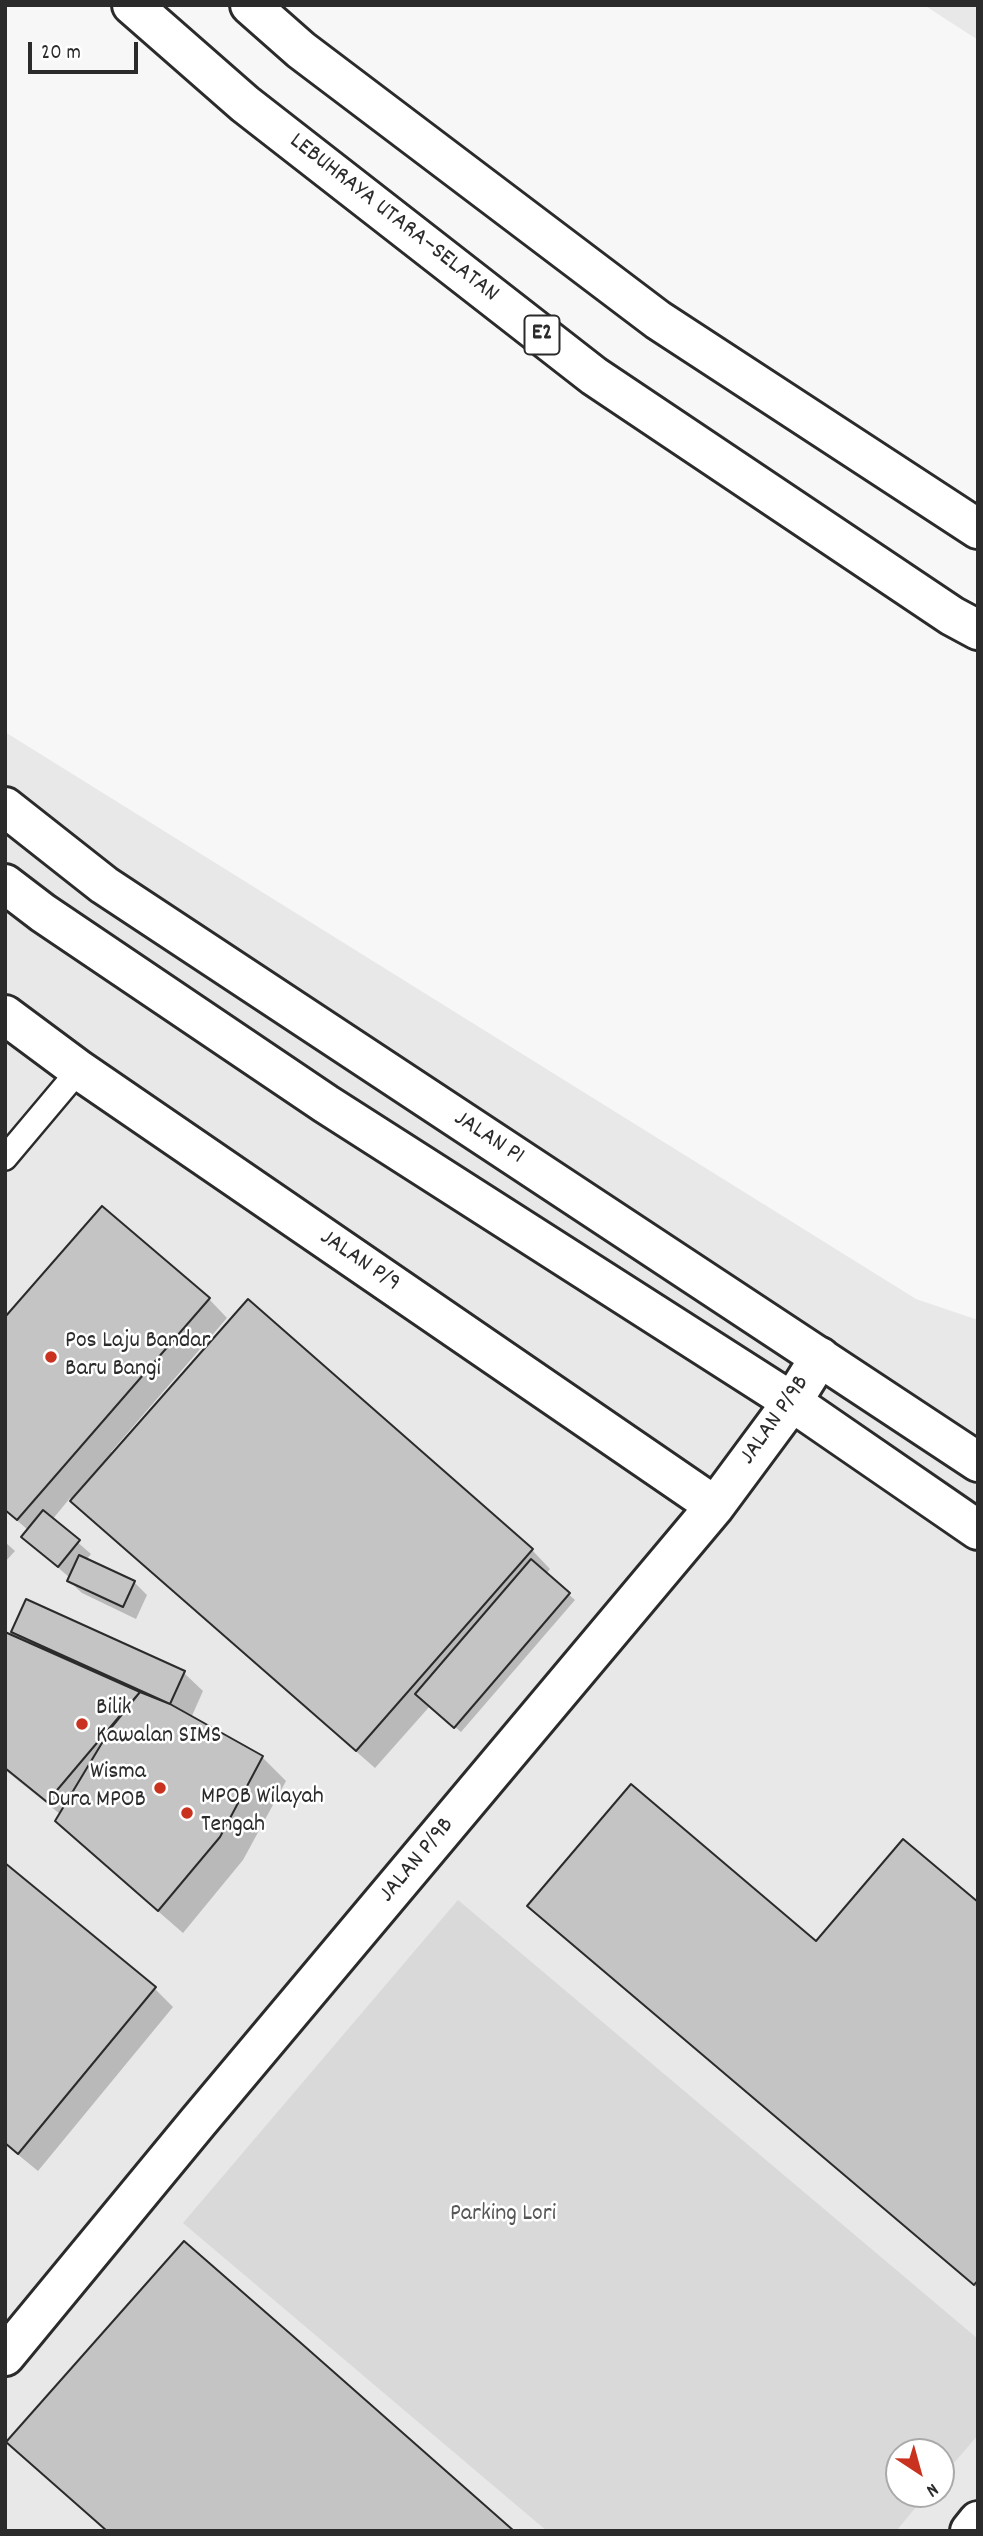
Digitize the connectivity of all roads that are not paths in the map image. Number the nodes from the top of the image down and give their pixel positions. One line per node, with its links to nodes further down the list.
1 (132, 5): 4 (main road, LEBUHRAYA UTARA–SELATAN / E2)
2 (250, 5): 3 (main road)
3 (978, 529)
4 (978, 630)
5 (5, 807): 10 (main road, JALAN P1)
6 (5, 884): 11 (main road)
7 (5, 1015): 8 (main road, JALAN P/9)
8 (79, 1070): 9 (lane); 13 (main road, JALAN P/9)
9 (5, 1158)
10 (820, 1357): 11 (main road, JALAN P/9B); 12 (main road, JALAN P1)
11 (792, 1402): 13 (main road, JALAN P/9B); 14 (main road)
12 (978, 1462)
13 (715, 1506): 15 (main road, JALAN P/9B)
14 (978, 1530)
15 (5, 2356)
16 (978, 2521): 17 (main road)
17 (970, 2531)

